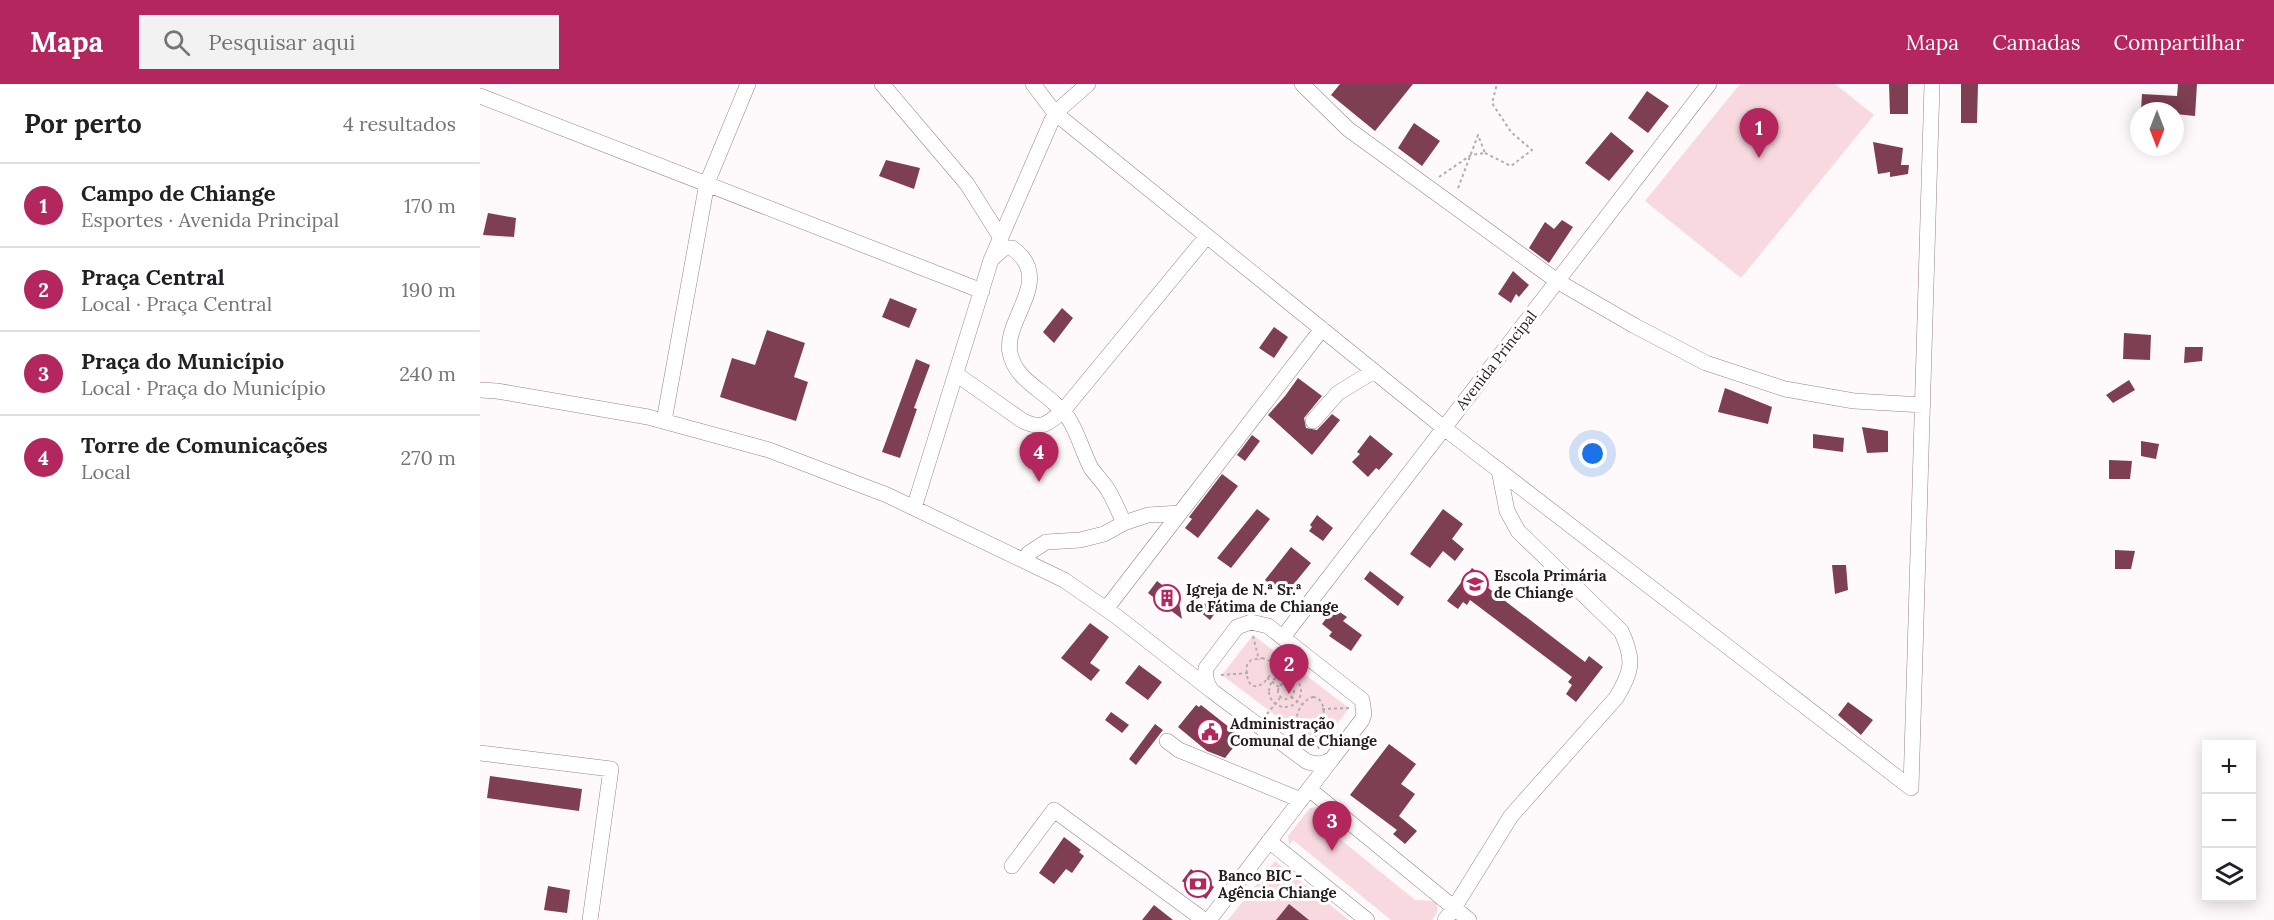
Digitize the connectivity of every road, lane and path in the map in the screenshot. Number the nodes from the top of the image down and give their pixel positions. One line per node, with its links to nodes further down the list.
1 (748, 84): 13 (street)
2 (882, 84): 17 (street)
3 (1034, 84): 10 (street)
4 (1088, 84): 10 (street)
5 (1302, 84): 14 (street)
6 (1497, 84): 11 (path)
7 (1709, 84): 19 (street, Avenida Principal)
8 (1932, 84): 25 (street)
9 (480, 96): 13 (street)
10 (1055, 113): 16 (street); 17 (street)
11 (1485, 153): 12 (path); 12 (path)
12 (1471, 155): 14 (path); 15 (path)
13 (707, 183): 20 (street); 27 (street)
14 (1426, 186): 15 (street)
15 (1452, 205): 19 (street)
16 (1207, 236): 21 (street); 26 (street)
17 (1001, 238): 18 (street)
18 (991, 260): 20 (street); 26 (street)
19 (1557, 281): 25 (street); 29 (street, Avenida Principal)
20 (981, 291): 23 (street)
21 (1322, 329): 22 (street); 32 (street)
22 (1374, 371): 28 (street); 29 (street)
23 (956, 374): 26 (street); 31 (street)
24 (480, 390): 27 (street)
25 (1923, 405): 30 (street)
26 (1062, 412): 33 (street)
27 (664, 421): 31 (street)
28 (1313, 421)
29 (1444, 428): 30 (street); 37 (street, Avenida Principal)
30 (1499, 470): 60 (street)
31 (914, 508): 34 (street)
32 (1180, 513): 33 (street); 35 (street)
33 (1124, 523): 34 (street)
34 (1024, 560): 35 (street)
35 (1106, 609): 44 (street)
36 (1251, 622): 37 (street); 38 (path); 40 (street)
37 (1283, 637): 50 (street)
38 (1259, 660): 39 (path); 41 (path)
39 (1248, 674): 40 (path); 41 (path)
40 (1205, 676): 44 (street)
41 (1268, 678): 42 (path)
42 (1272, 682): 43 (path); 47 (path); 48 (path)
43 (1279, 687): 45 (path); 46 (path)
44 (1212, 691): 53 (street)
45 (1292, 697): 46 (path); 47 (path)
46 (1280, 698): 48 (path)
47 (1298, 702): 48 (path); 49 (path)
48 (1275, 704): 53 (path)
49 (1302, 705): 51 (path); 52 (path)
50 (1364, 707): 51 (path); 56 (street)
51 (1322, 709): 52 (path)
52 (1311, 723): 56 (path)
53 (1258, 726): 56 (street)
54 (1167, 741): 57 (street)
55 (480, 753): 61 (street)
56 (1328, 761): 57 (street)
57 (1305, 795): 58 (street); 60 (street)
58 (1269, 841): 63 (street); 64 (street)
59 (1012, 866): 62 (street)
60 (1450, 914): 65 (street)
61 (590, 920)
62 (1204, 920)
63 (1209, 920)
64 (1367, 920)
65 (1469, 920)

